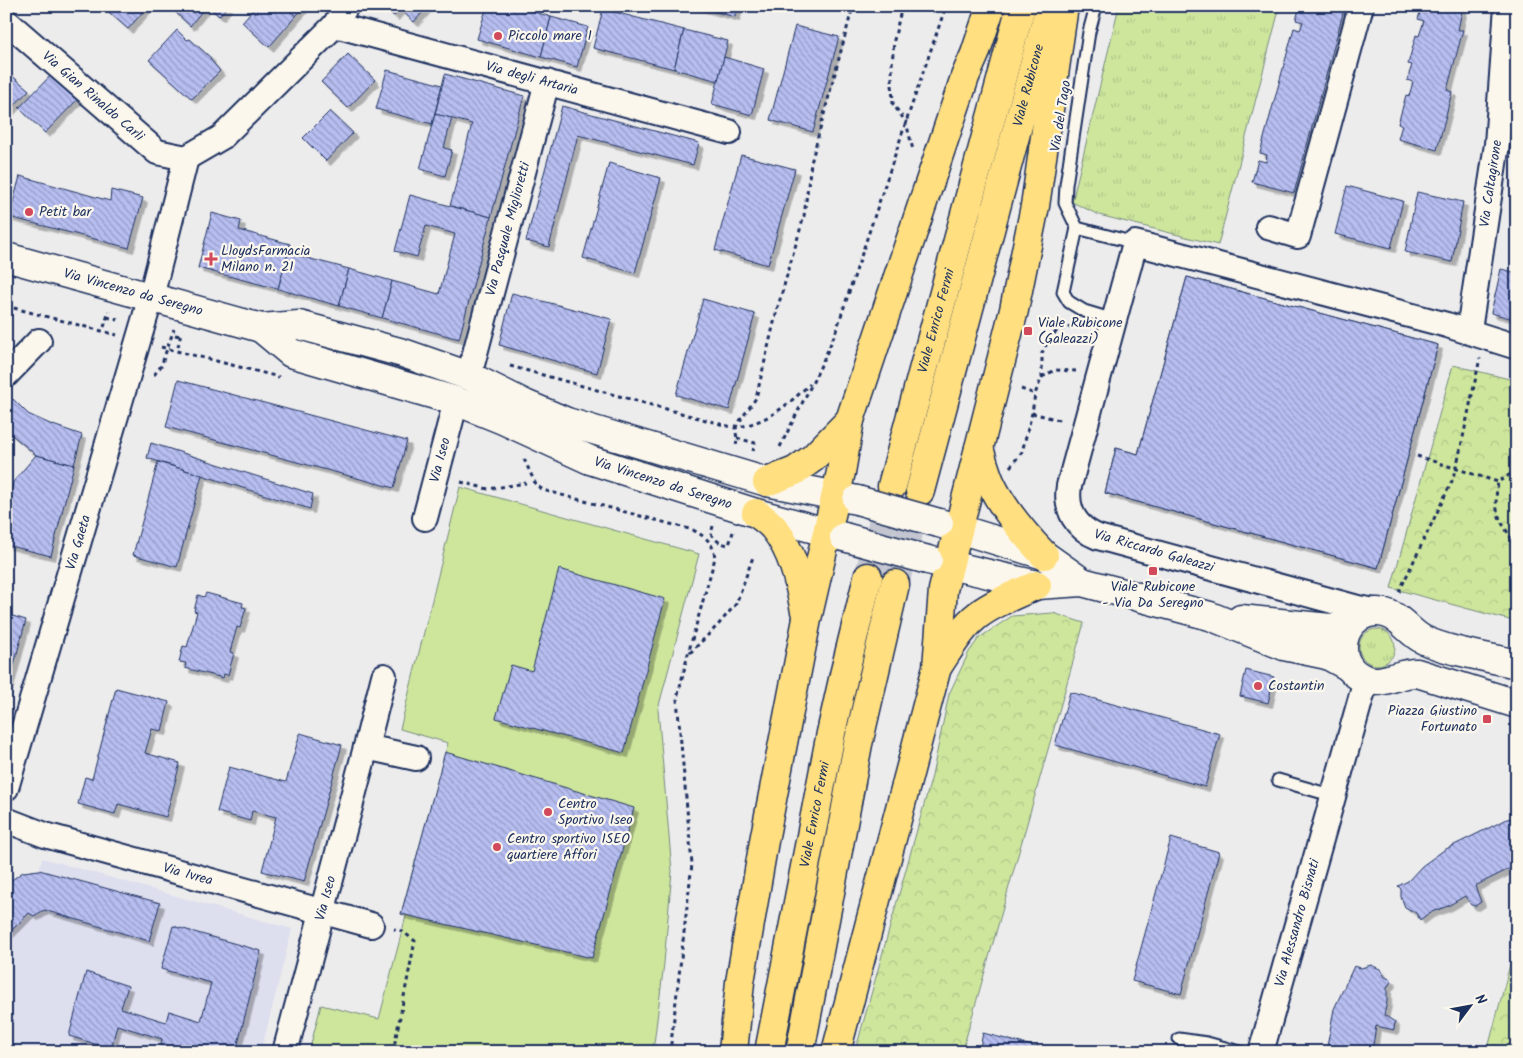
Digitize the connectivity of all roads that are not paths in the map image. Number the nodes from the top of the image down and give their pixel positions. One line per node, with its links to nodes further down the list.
1 (992, 6): 28 (highway)
2 (1021, 6): 12 (highway, Viale Rubicone)
3 (1050, 6): 14 (highway, Viale Rubicone)
4 (1064, 6): 29 (highway)
5 (1096, 6): 16 (lane, Via del Tago)
6 (1361, 6): 15 (street)
7 (1507, 6): 22 (street, Via Caltagirone)
8 (340, 16): 10 (street, Via degli Artaria); 13 (street)
9 (6, 21): 13 (street, Via Gian Rinaldo Carli)
10 (547, 82): 11 (street, Via degli Artaria); 26 (street, Via Pasquale Miglioretti)
11 (729, 132)
12 (980, 156): 31 (highway, Viale Enrico Fermi)
13 (186, 158): 19 (street)
14 (1007, 163): 32 (highway, Viale Enrico Fermi)
15 (1268, 227)
16 (1077, 228): 17 (lane); 20 (lane)
17 (1135, 243): 20 (street, Via Riccardo Galeazzi); 22 (street)
18 (6, 257): 19 (main road, Via Vincenzo da Seregno)
19 (151, 297): 21 (main road, Via Vincenzo da Seregno); 58 (street, Via Gaeta)
20 (1114, 320): 44 (street, Via Riccardo Galeazzi)
21 (261, 328): 26 (main road, Via Vincenzo da Seregno); 27 (main road, Via Vincenzo da Seregno)
22 (1477, 334): 24 (street)
23 (39, 341): 25 (street)
24 (1517, 347)
25 (6, 374)
26 (469, 376): 30 (main road, Via Vincenzo da Seregno)
27 (456, 400): 34 (main road, Via Vincenzo da Seregno); 35 (street, Via Iseo)
28 (850, 420): 30 (highway); 33 (highway)
29 (978, 448): 36 (highway); 38 (highway)
30 (767, 482): 33 (main road, Via Vincenzo da Seregno)
31 (892, 486)
32 (920, 491)
33 (846, 498): 36 (main road, Via Vincenzo da Seregno, bridge); 37 (highway)
34 (756, 512): 37 (main road, Via Vincenzo da Seregno); 46 (highway)
35 (425, 518)
36 (949, 526): 38 (main road, Via Vincenzo da Seregno); 39 (highway)
37 (835, 535): 39 (main road, Via Vincenzo da Seregno, bridge); 46 (highway)
38 (1044, 555): 41 (main road, Via Vincenzo da Seregno)
39 (949, 565): 43 (main road, Via Vincenzo da Seregno); 50 (highway)
40 (868, 577): 66 (highway, Viale Enrico Fermi)
41 (1082, 582): 43 (main road, Via Vincenzo da Seregno); 45 (main road, Via Vincenzo da Seregno)
42 (895, 584): 67 (highway, Viale Enrico Fermi)
43 (1037, 585): 50 (highway)
44 (1389, 604): 47 (main road, Via Vincenzo da Seregno); 48 (main road)
45 (1210, 616): 47 (main road, Via Vincenzo da Seregno); 51 (main road, Via Vincenzo da Seregno)
46 (807, 620): 65 (highway)
47 (1349, 626): 51 (main road)
48 (1406, 626): 49 (main road); 53 (main road)
49 (1517, 664)
50 (937, 667): 68 (highway)
51 (1358, 673): 53 (main road, Via Vincenzo da Seregno); 59 (street, Via Alessandro Bisnati)
52 (384, 676): 55 (street, Via Iseo)
53 (1395, 677): 54 (main road, Via Vincenzo da Seregno)
54 (1517, 704)
55 (366, 747): 56 (street); 61 (street, Via Iseo)
56 (416, 758)
57 (1278, 780): 59 (lane)
58 (6, 788)
59 (1334, 796): 70 (street, Via Alessandro Bisnati)
60 (6, 820): 61 (street, Via Ivrea)
61 (323, 912): 62 (street, Via Ivrea); 64 (street, Via Iseo)
62 (371, 925)
63 (1179, 1039): 69 (lane)
64 (285, 1052)
65 (733, 1052)
66 (769, 1052)
67 (800, 1052)
68 (836, 1052)
69 (1240, 1052)
70 (1261, 1052)

